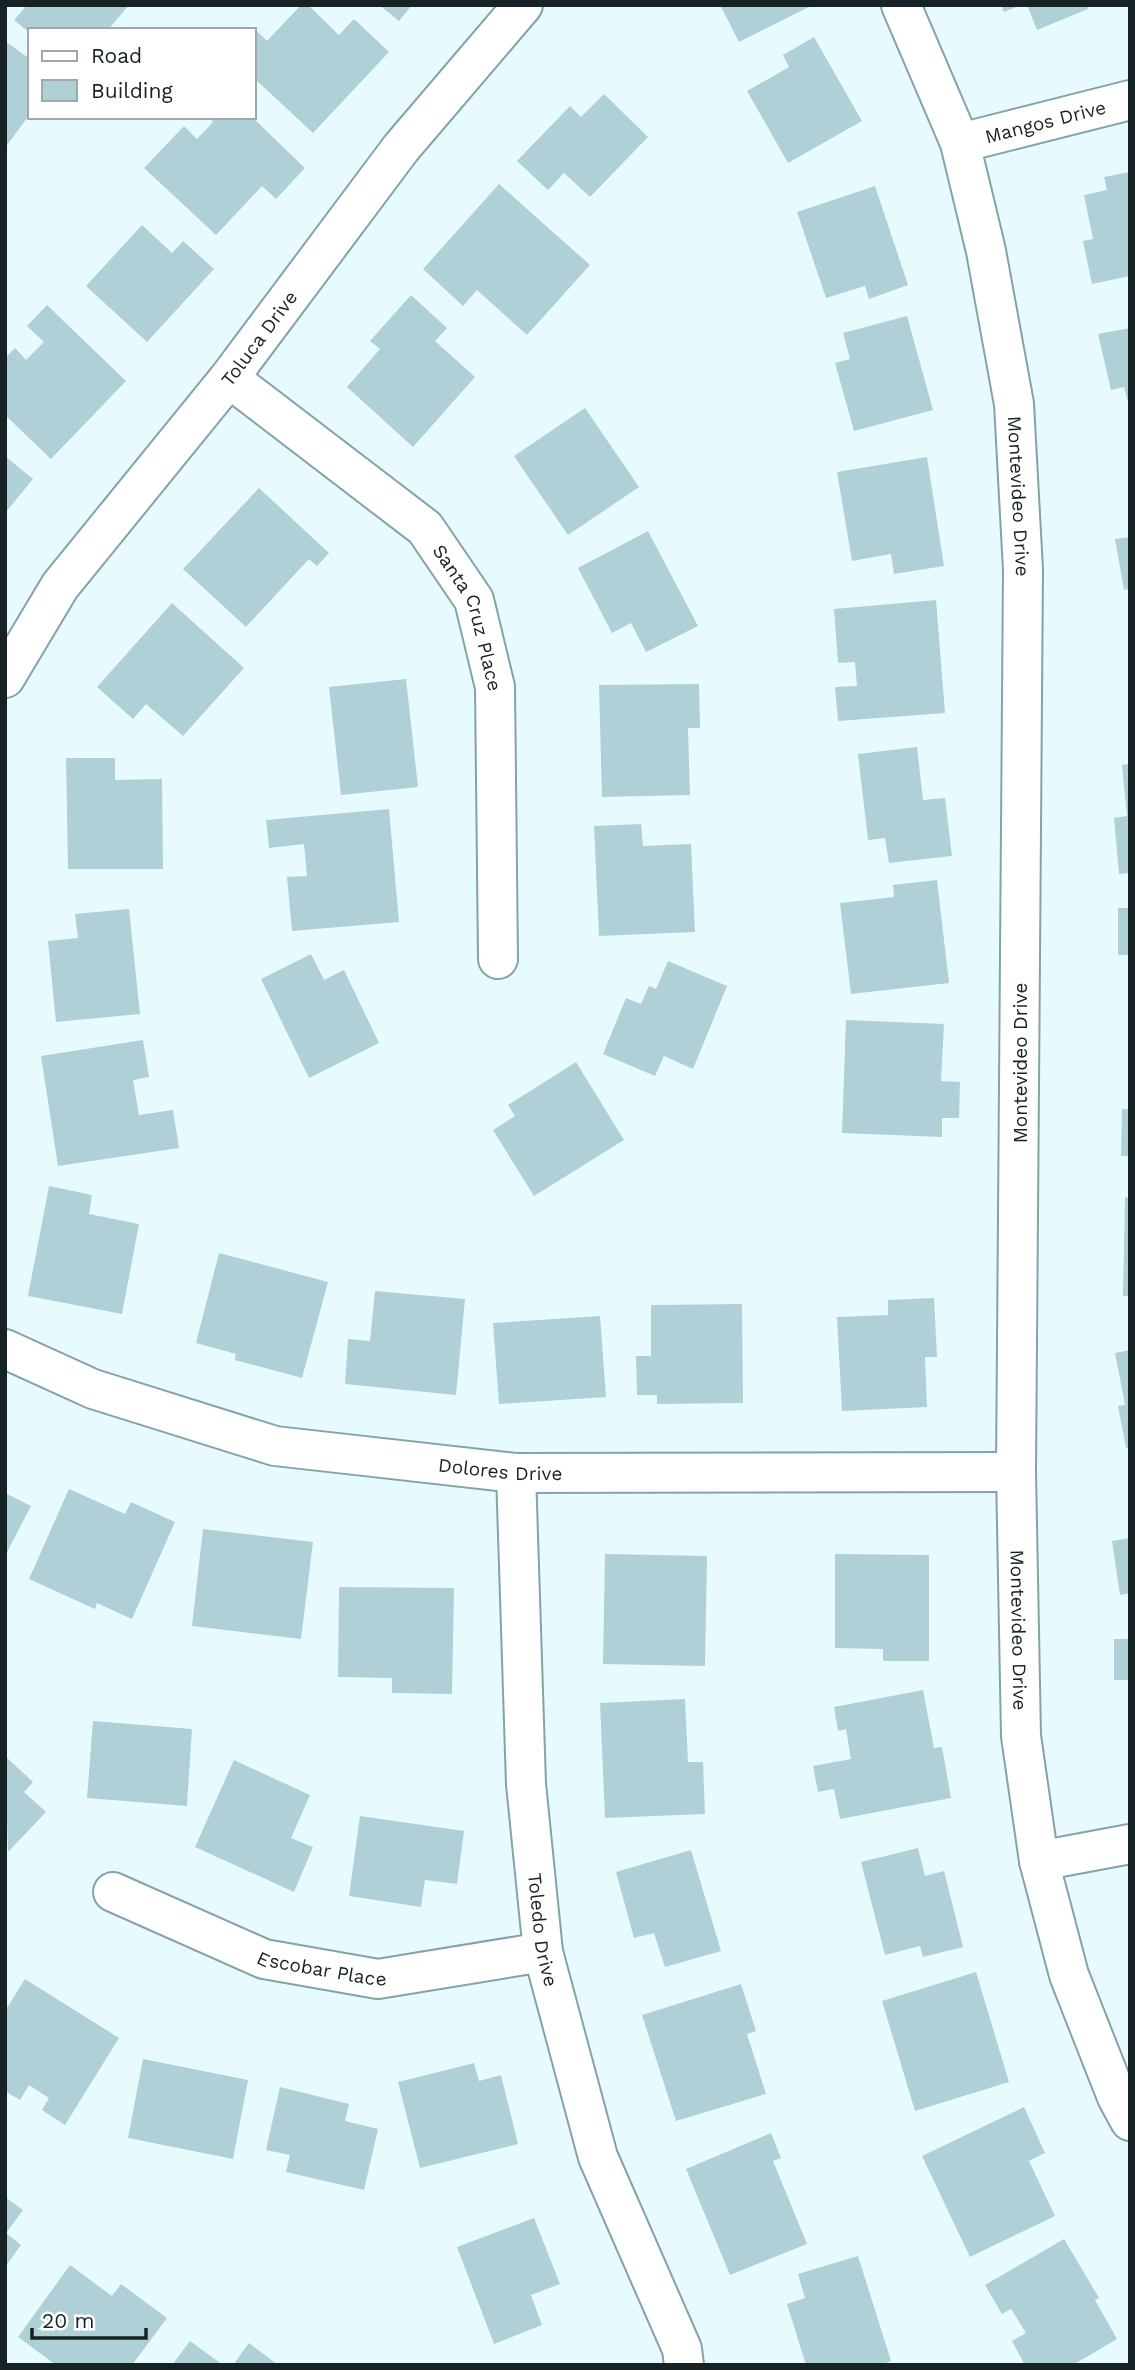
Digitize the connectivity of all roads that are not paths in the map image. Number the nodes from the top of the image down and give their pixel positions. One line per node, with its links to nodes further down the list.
1 (523, 5): 5 (street, Toluca Drive)
2 (901, 5): 4 (street, Montevideo Drive)
3 (1130, 100): 4 (street, Mangos Drive)
4 (960, 143): 9 (street, Montevideo Drive)
5 (229, 378): 6 (street, Toluca Drive); 7 (street, Santa Cruz Place)
6 (5, 678)
7 (498, 959)
8 (5, 1349): 10 (street, Dolores Drive)
9 (1016, 1472): 10 (street, Dolores Drive); 12 (street, Montevideo Drive)
10 (516, 1473): 14 (street, Toledo Drive)
11 (1130, 1844): 12 (street)
12 (1039, 1861): 15 (street, Montevideo Drive)
13 (113, 1892): 14 (street, Escobar Place)
14 (543, 1952): 16 (street, Toledo Drive)
15 (1130, 2121)
16 (684, 2365)

